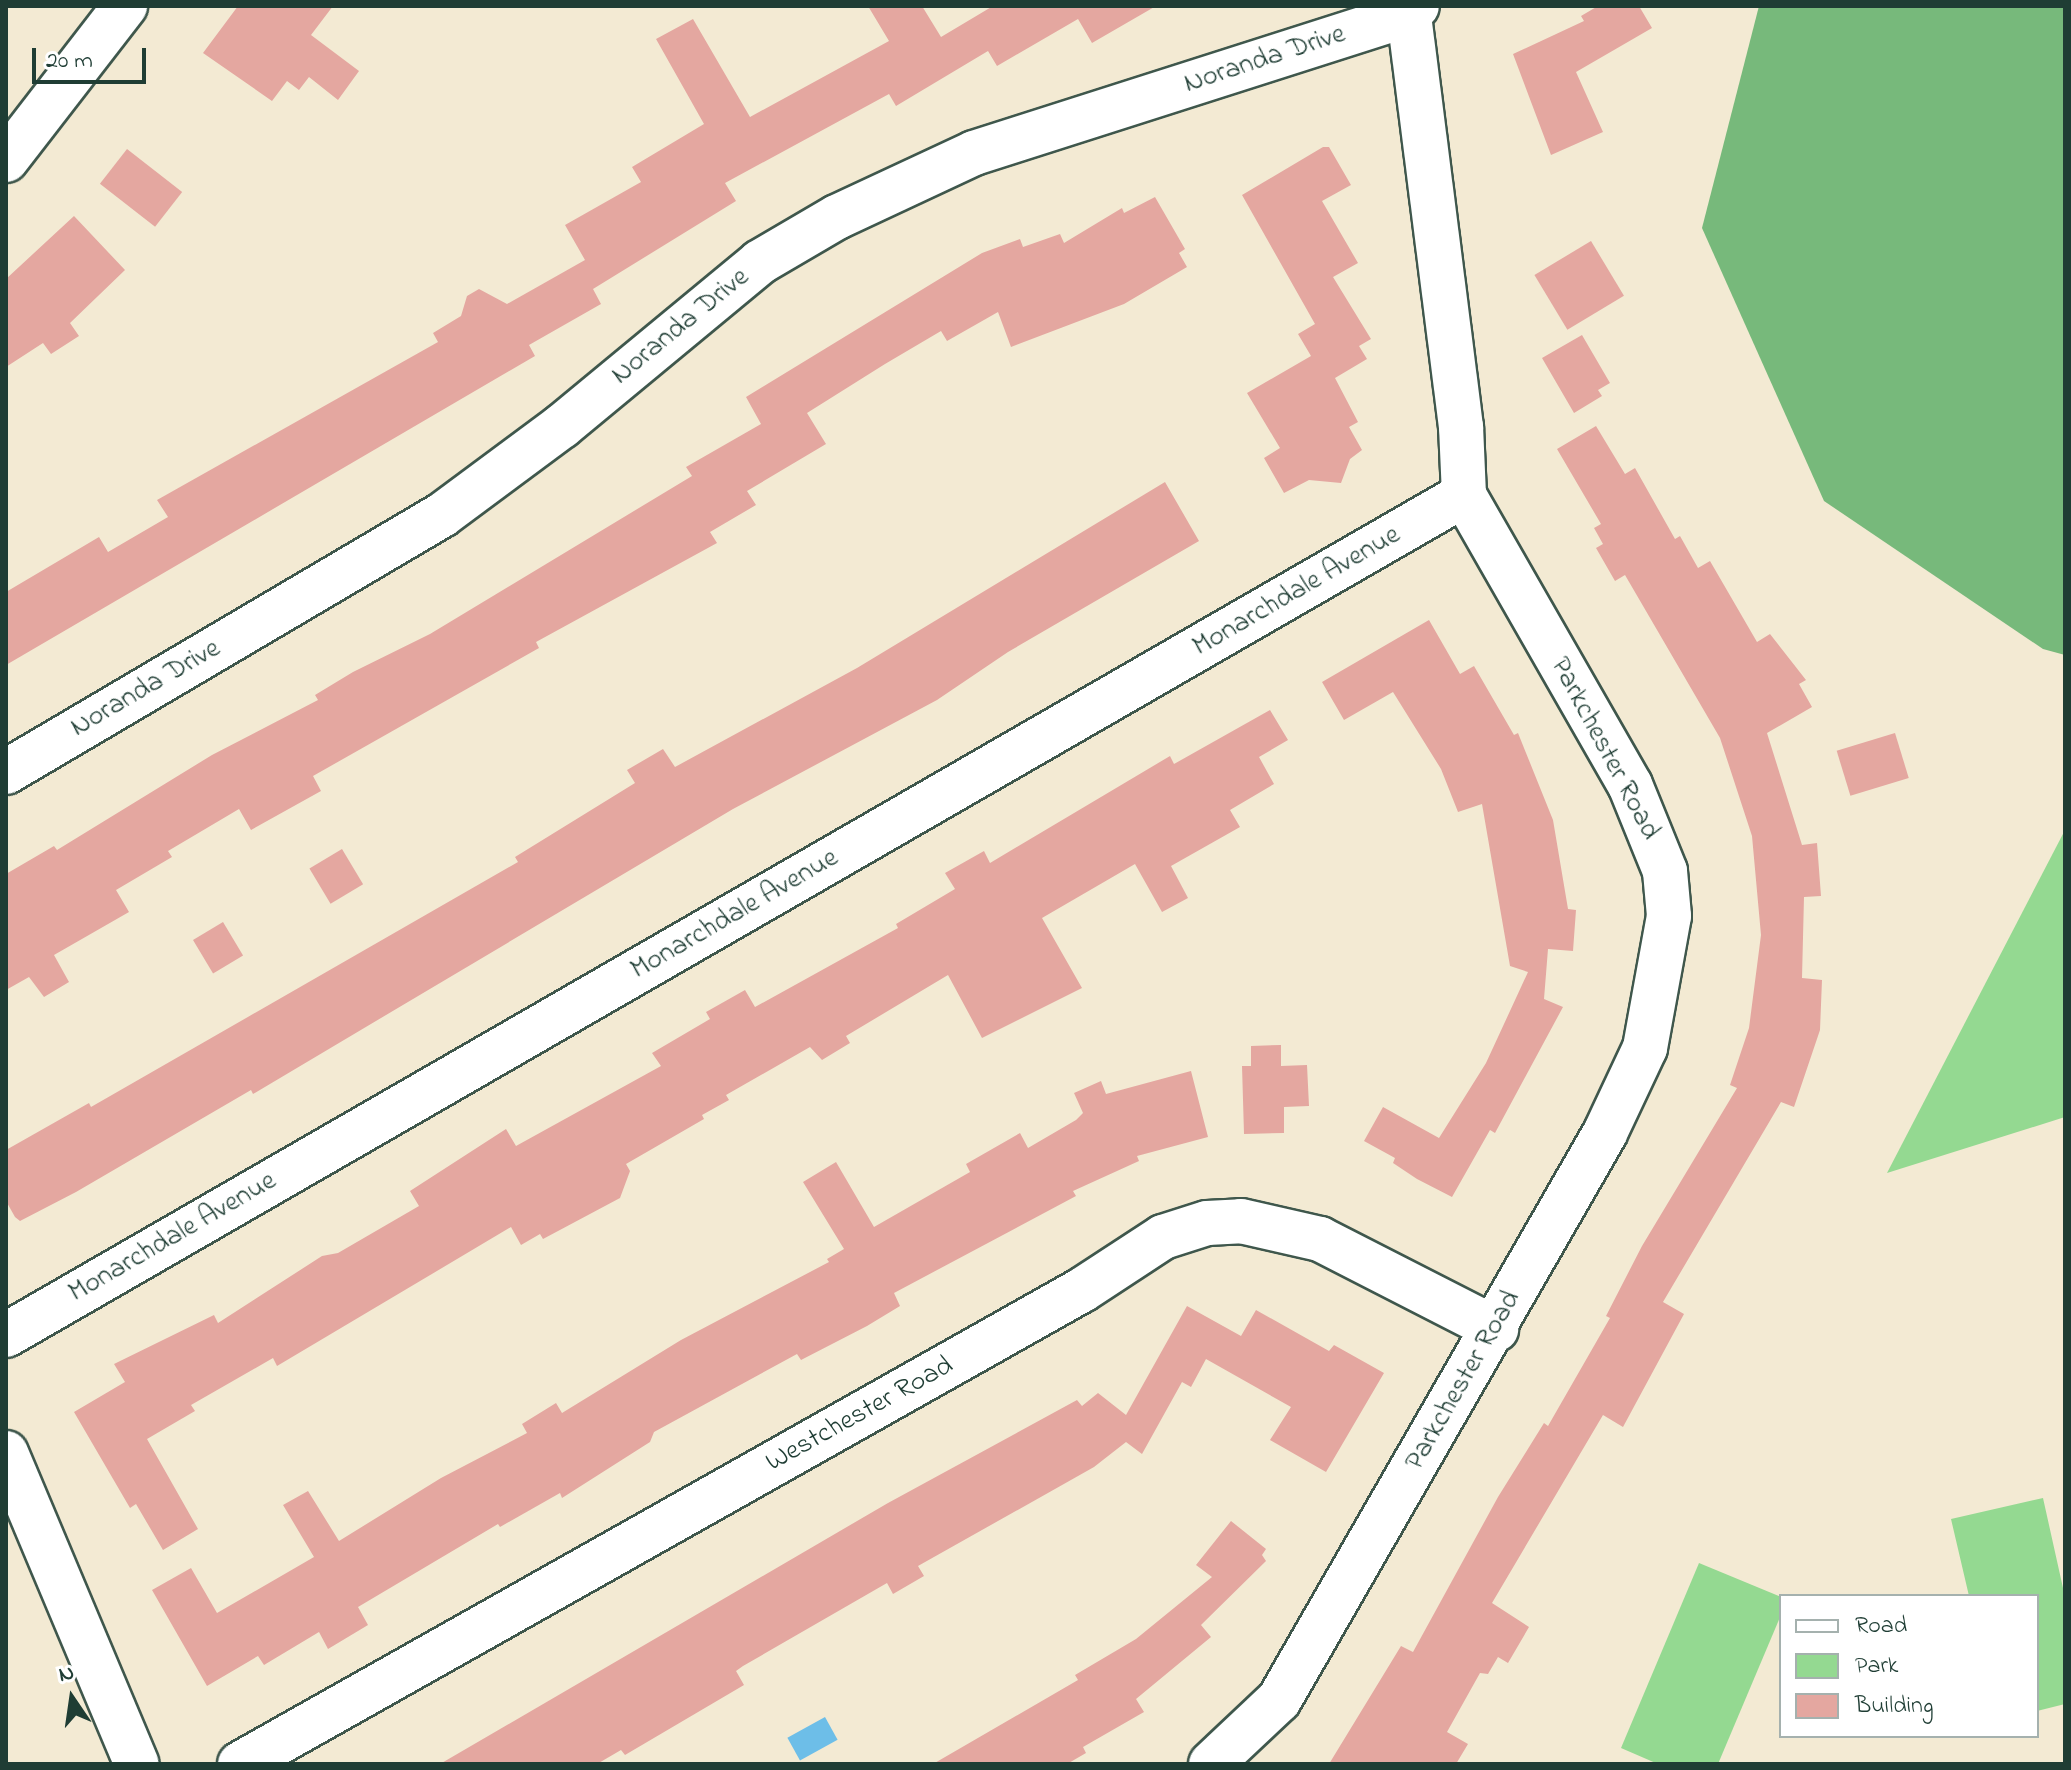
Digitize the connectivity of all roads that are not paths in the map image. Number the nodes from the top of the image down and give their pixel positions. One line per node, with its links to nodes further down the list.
1 (125, 6): 3 (street)
2 (1413, 10): 4 (street, Parkchester Road); 5 (street, Noranda Drive)
3 (6, 160)
4 (1464, 495): 6 (street, Parkchester Road); 7 (street, Monarchdale Avenue)
5 (6, 772)
6 (1496, 1329): 10 (street, Westchester Road); 11 (street, Parkchester Road)
7 (6, 1335)
8 (6, 1453): 9 (street)
9 (137, 1764)
10 (240, 1764)
11 (1211, 1764)

